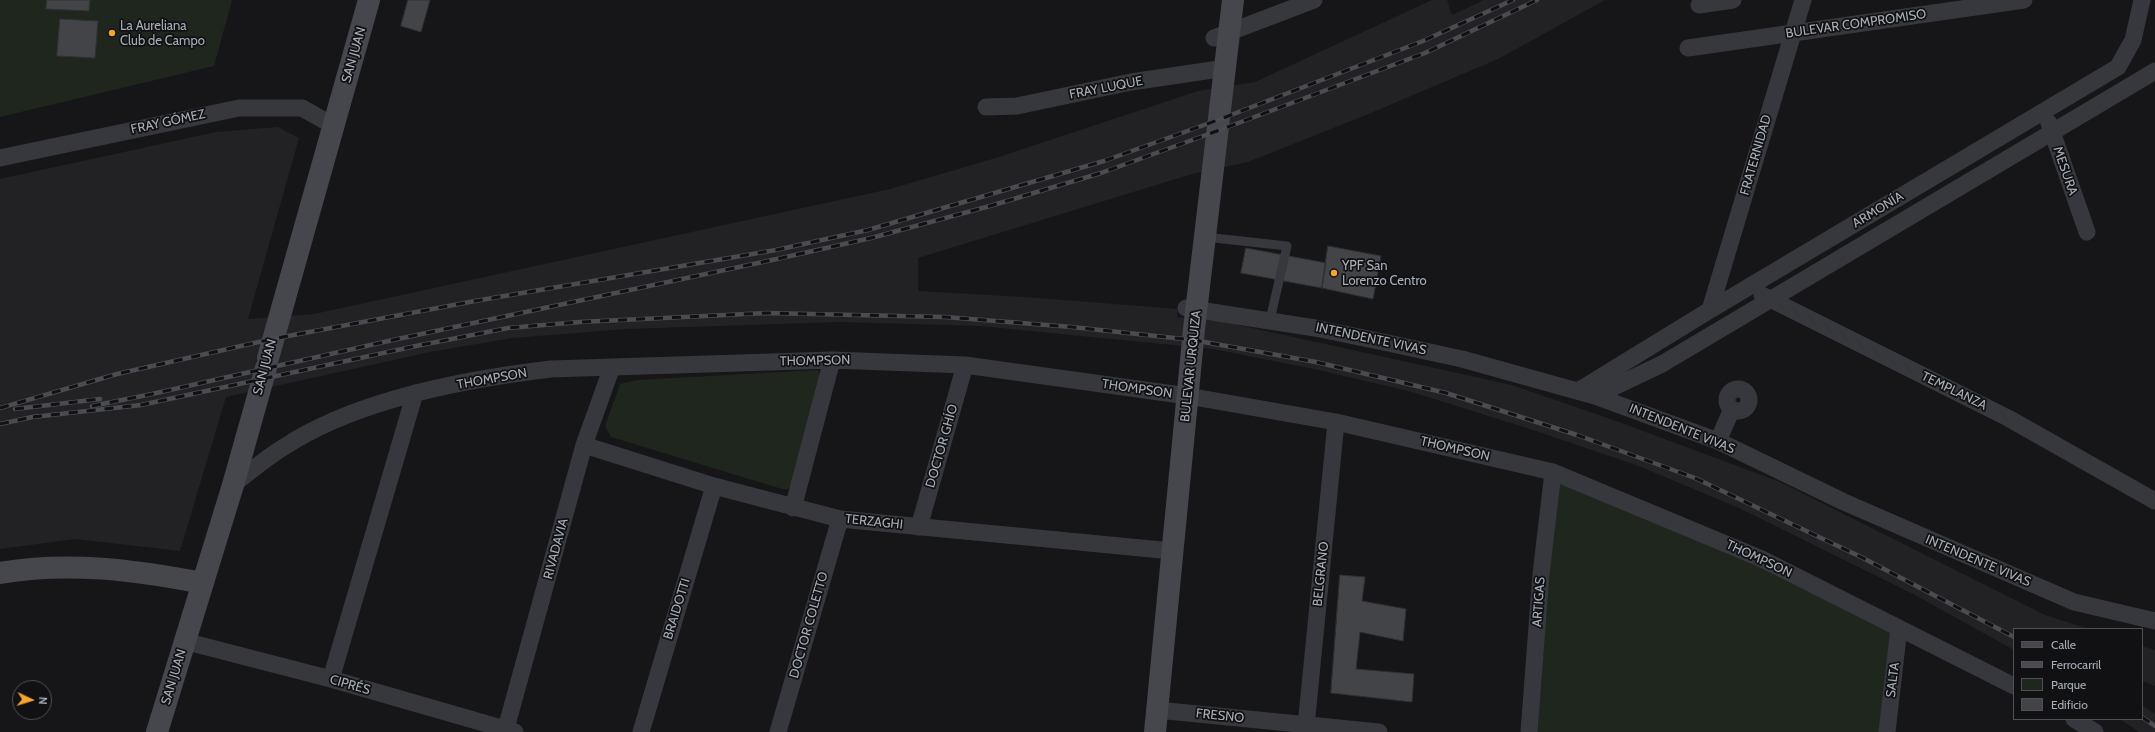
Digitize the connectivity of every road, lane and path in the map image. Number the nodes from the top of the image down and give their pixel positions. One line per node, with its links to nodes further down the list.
1 (369, 0): 17 (main road, SAN JUAN)
2 (1218, 0): 11 (main road, BULEVAR URQUIZA)
3 (1232, 0): 11 (main road, BULEVAR URQUIZA)
4 (1314, 0): 11 (street)
5 (1733, 0): 9 (street)
6 (1803, 0): 10 (street, FRATERNIDAD)
7 (2024, 0): 10 (street, BULEVAR COMPROMISO)
8 (2142, 0): 16 (street, ARMONÍA)
9 (1699, 5)
10 (1792, 33): 12 (street, BULEVAR COMPROMISO); 25 (street, FRATERNIDAD)
11 (1222, 36): 13 (main road, BULEVAR URQUIZA)
12 (1688, 48)
13 (1218, 70): 15 (street, FRAY LUQUE); 21 (main road, BULEVAR URQUIZA); 24 (main road, BULEVAR URQUIZA)
14 (2155, 71): 18 (street, ARMONÍA)
15 (986, 106)
16 (2046, 109): 18 (street, MESURA); 22 (street, ARMONÍA)
17 (334, 126): 19 (street, FRAY GÓMEZ); 39 (main road, SAN JUAN)
18 (2052, 132): 20 (street, MESURA); 23 (street, ARMONÍA)
19 (0, 158)
20 (2086, 232)
21 (1205, 237): 24 (main road, BULEVAR URQUIZA); 26 (lane)
22 (1750, 287): 23 (street, TEMPLANZA); 25 (street, ARMONÍA)
23 (1769, 300): 33 (street, ARMONÍA); 41 (street, TEMPLANZA)
24 (1191, 309): 26 (street, INTENDENTE VIVAS); 32 (main road, BULEVAR URQUIZA)
25 (1710, 310): 30 (street, ARMONÍA)
26 (1270, 320): 30 (street, INTENDENTE VIVAS)
27 (832, 360): 28 (street, THOMPSON); 29 (street, THOMPSON); 42 (street)
28 (965, 365): 32 (street, THOMPSON); 44 (street, DOCTOR GHÍO)
29 (612, 367): 31 (street, THOMPSON); 37 (street, RIVADAVIA)
30 (1578, 391): 33 (street, INTENDENTE VIVAS)
31 (415, 393): 39 (street, THOMPSON); 51 (street)
32 (1183, 395): 35 (street, THOMPSON); 45 (main road, BULEVAR URQUIZA)
33 (1596, 396): 36 (street, INTENDENTE VIVAS)
34 (1732, 410): 36 (street)
35 (1336, 422): 38 (street, THOMPSON); 55 (street, BELGRANO)
36 (1718, 442): 48 (street, INTENDENTE VIVAS)
37 (584, 445): 40 (street, TERZAGHI); 56 (street, RIVADAVIA)
38 (1553, 472): 49 (street, THOMPSON); 63 (street, ARTIGAS)
39 (233, 485): 47 (main road, SAN JUAN)
40 (714, 486): 42 (street, TERZAGHI); 58 (street, BRAIDOTTI)
41 (2155, 501)
42 (794, 508): 43 (street, TERZAGHI)
43 (840, 519): 44 (street, TERZAGHI); 59 (street, DOCTOR COLETTO)
44 (919, 527): 45 (street, TERZAGHI)
45 (1167, 551): 53 (main road, BULEVAR URQUIZA); 60 (main road, BULEVAR URQUIZA)
46 (0, 573): 47 (main road)
47 (203, 583): 50 (main road, SAN JUAN)
48 (2155, 620)
49 (1899, 628): 52 (street, THOMPSON); 64 (street, SALTA)
50 (184, 641): 51 (street, CIPRÉS); 57 (main road, SAN JUAN)
51 (330, 679): 56 (street, CIPRÉS)
52 (2013, 685)
53 (1157, 710): 55 (street, FRESNO); 61 (main road, BULEVAR URQUIZA)
54 (2076, 720): 65 (street)
55 (1306, 726): 62 (street, FRESNO)
56 (509, 731)
57 (157, 732)
58 (641, 732)
59 (778, 732)
60 (1145, 732)
61 (1155, 732)
62 (1379, 732)
63 (1529, 732)
64 (1887, 732)
65 (2095, 732)

